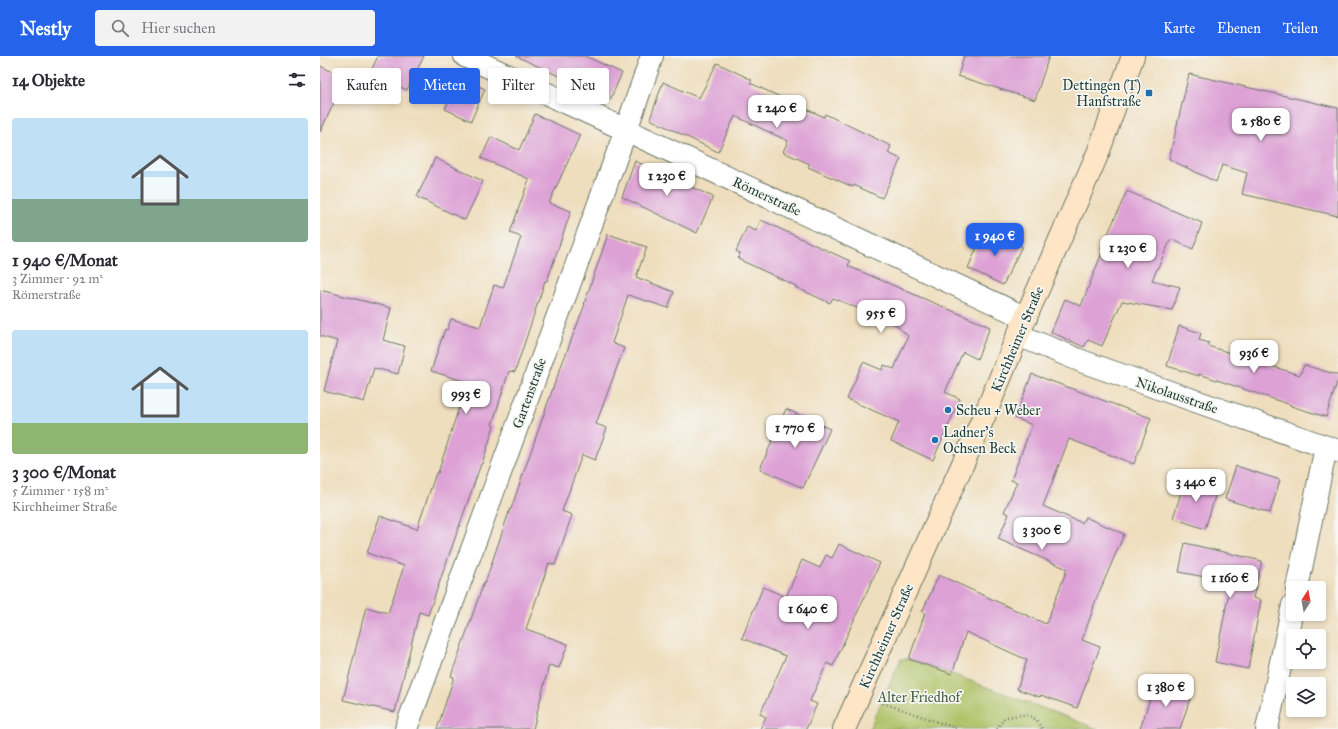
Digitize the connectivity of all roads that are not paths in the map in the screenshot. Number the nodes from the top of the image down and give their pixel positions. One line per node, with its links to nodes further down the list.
1 (465, 56): 4 (street, Römerstraße)
2 (652, 56): 4 (street, Gartenstraße)
3 (1133, 56): 5 (street, Kirchheimer Straße)
4 (626, 130): 5 (street, Römerstraße); 9 (street, Gartenstraße)
5 (1022, 326): 6 (street, Nikolausstraße); 10 (street, Kirchheimer Straße)
6 (1332, 449): 7 (street)
7 (1299, 581)
8 (1290, 621): 11 (street)
9 (406, 729)
10 (844, 729)
11 (1268, 729)

